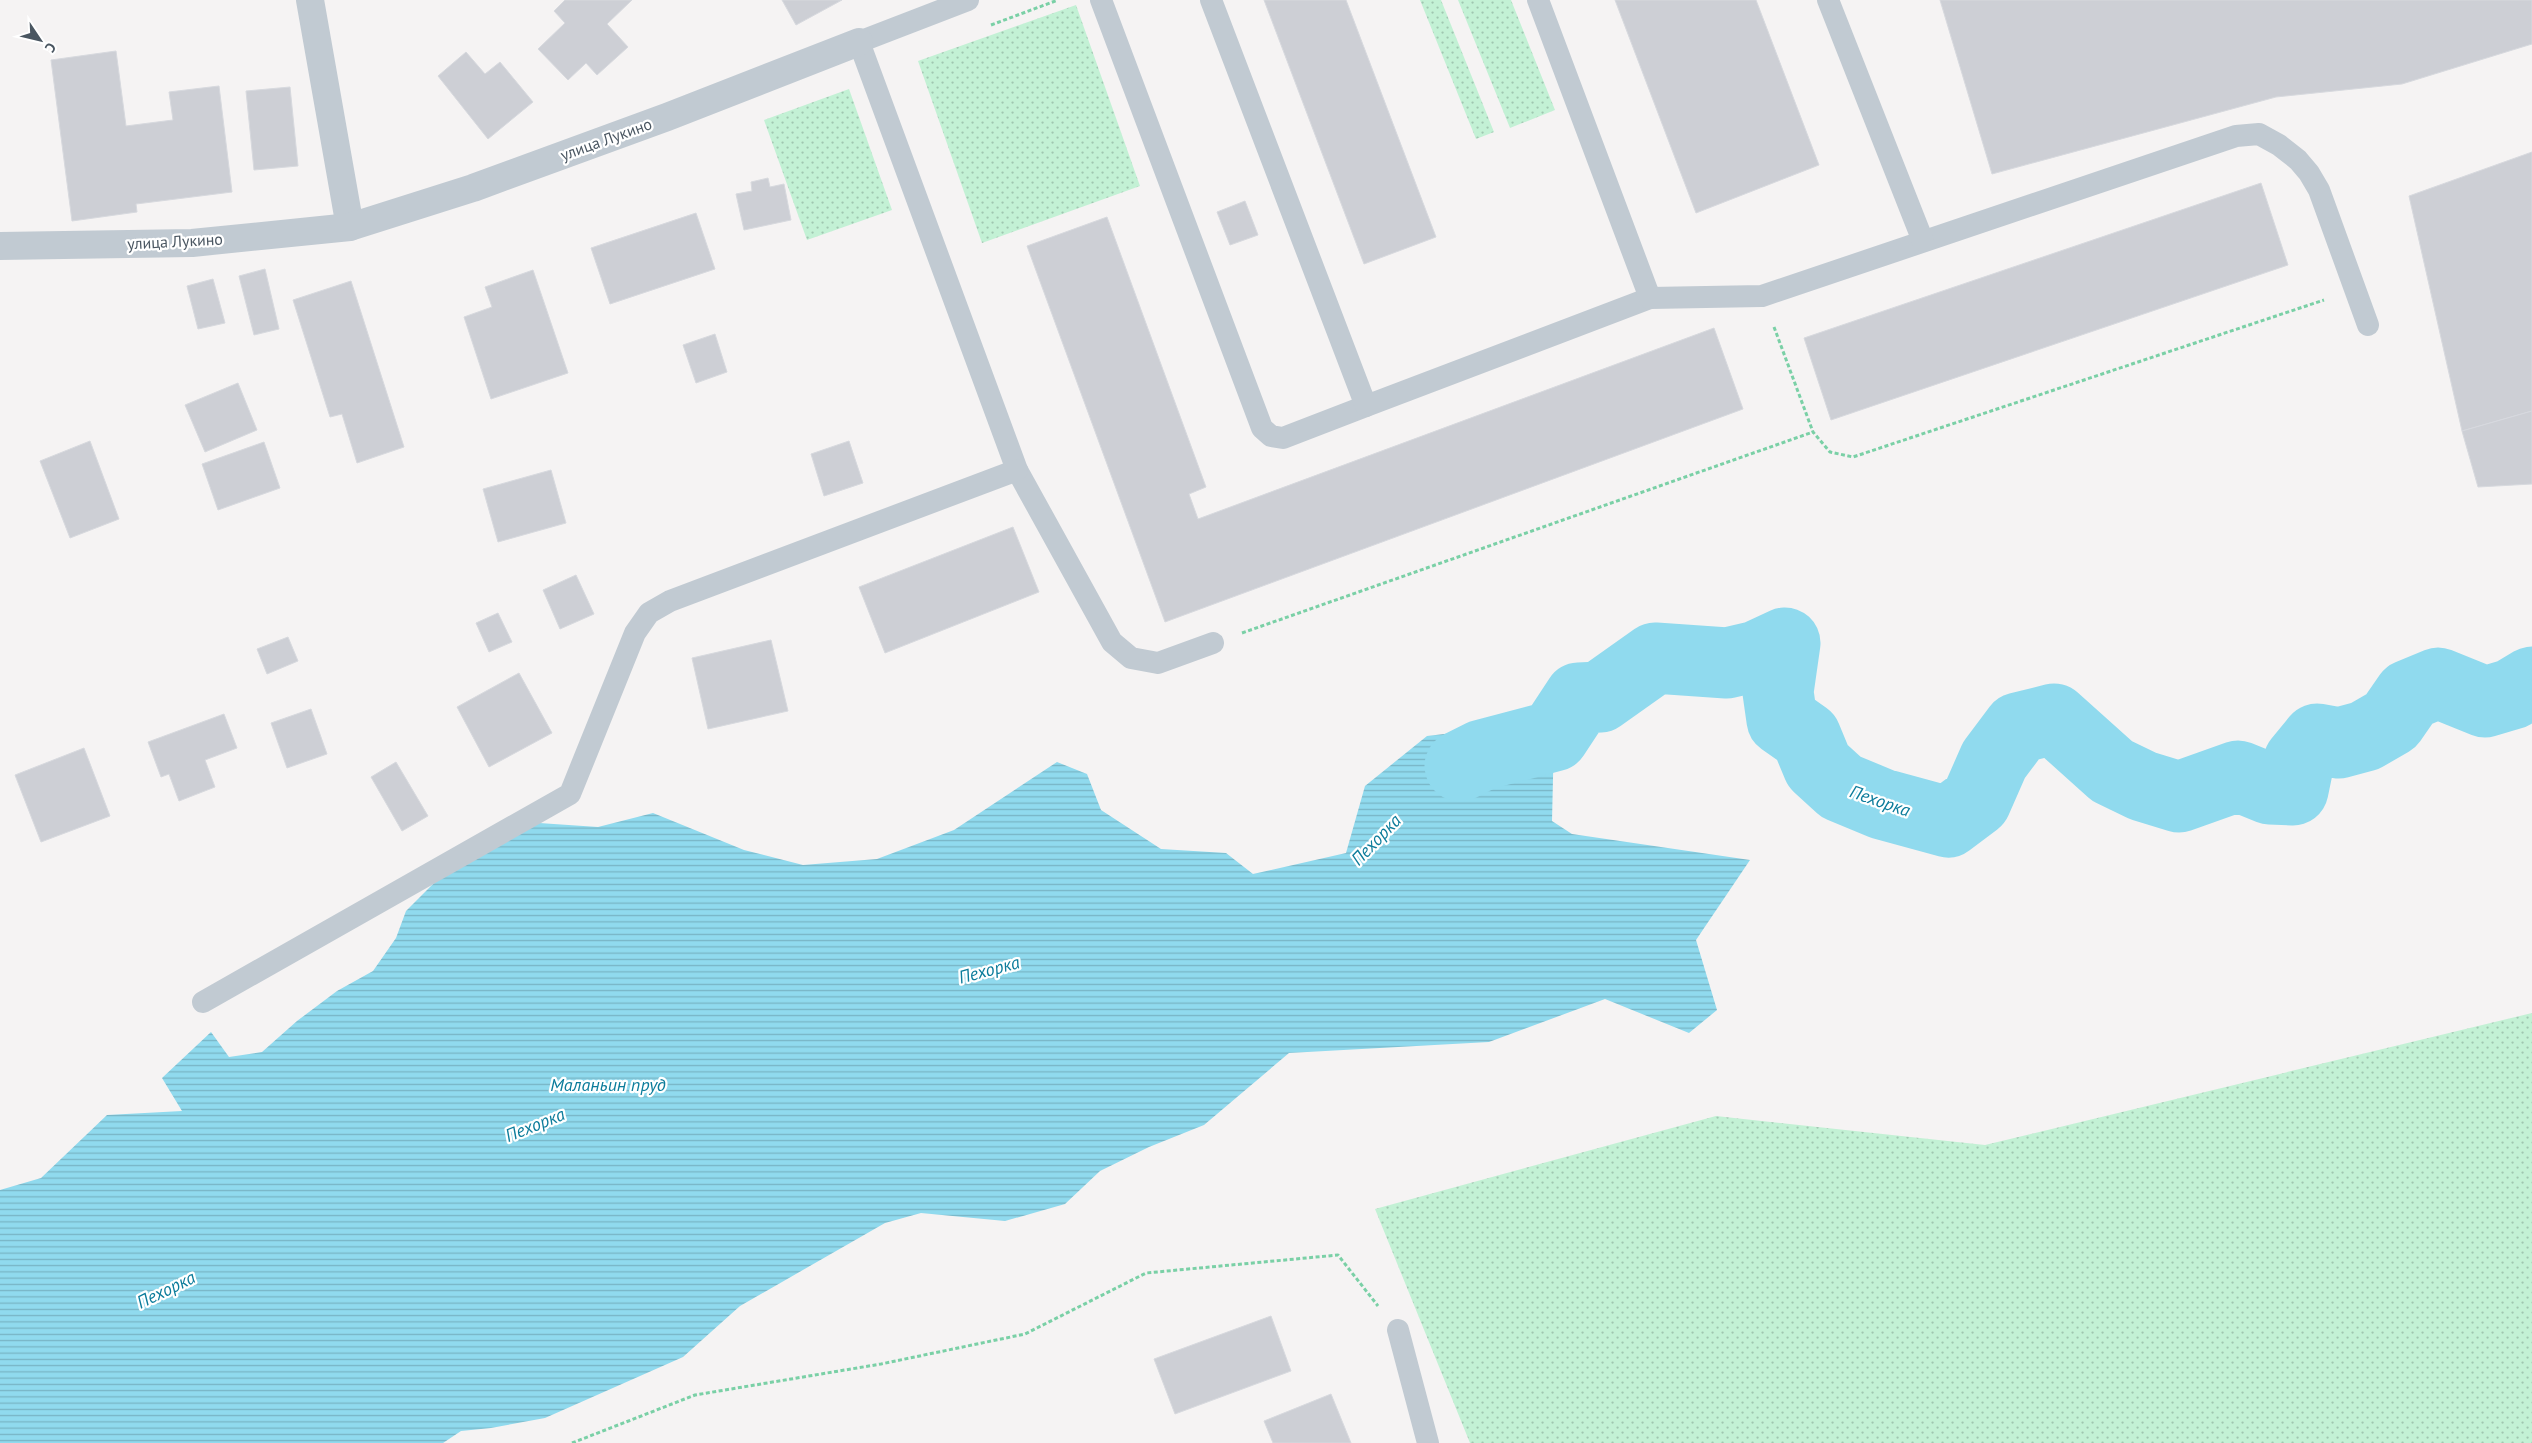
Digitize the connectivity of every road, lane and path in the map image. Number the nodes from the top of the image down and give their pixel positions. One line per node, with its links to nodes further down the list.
1 (310, 0): 8 (street)
2 (968, 0): 7 (lane)
3 (1101, 0): 15 (lane)
4 (1211, 0): 15 (lane)
5 (1538, 0): 13 (lane)
6 (1828, 0): 9 (lane)
7 (859, 42): 8 (street, улица Лукино); 17 (lane)
8 (350, 227): 10 (street, улица Лукино)
9 (1923, 241): 11 (lane); 12 (lane)
10 (0, 246)
11 (2355, 290): 14 (lane); 16 (path)
12 (1762, 296): 13 (lane); 16 (path)
13 (1650, 298): 15 (lane)
14 (2368, 325)
15 (1366, 406)
16 (1812, 432): 18 (path)
17 (1016, 470): 18 (lane); 19 (lane)
18 (1213, 643)
19 (203, 1002)
20 (1398, 1330): 21 (path); 22 (lane)
21 (572, 1443)
22 (1428, 1443)

